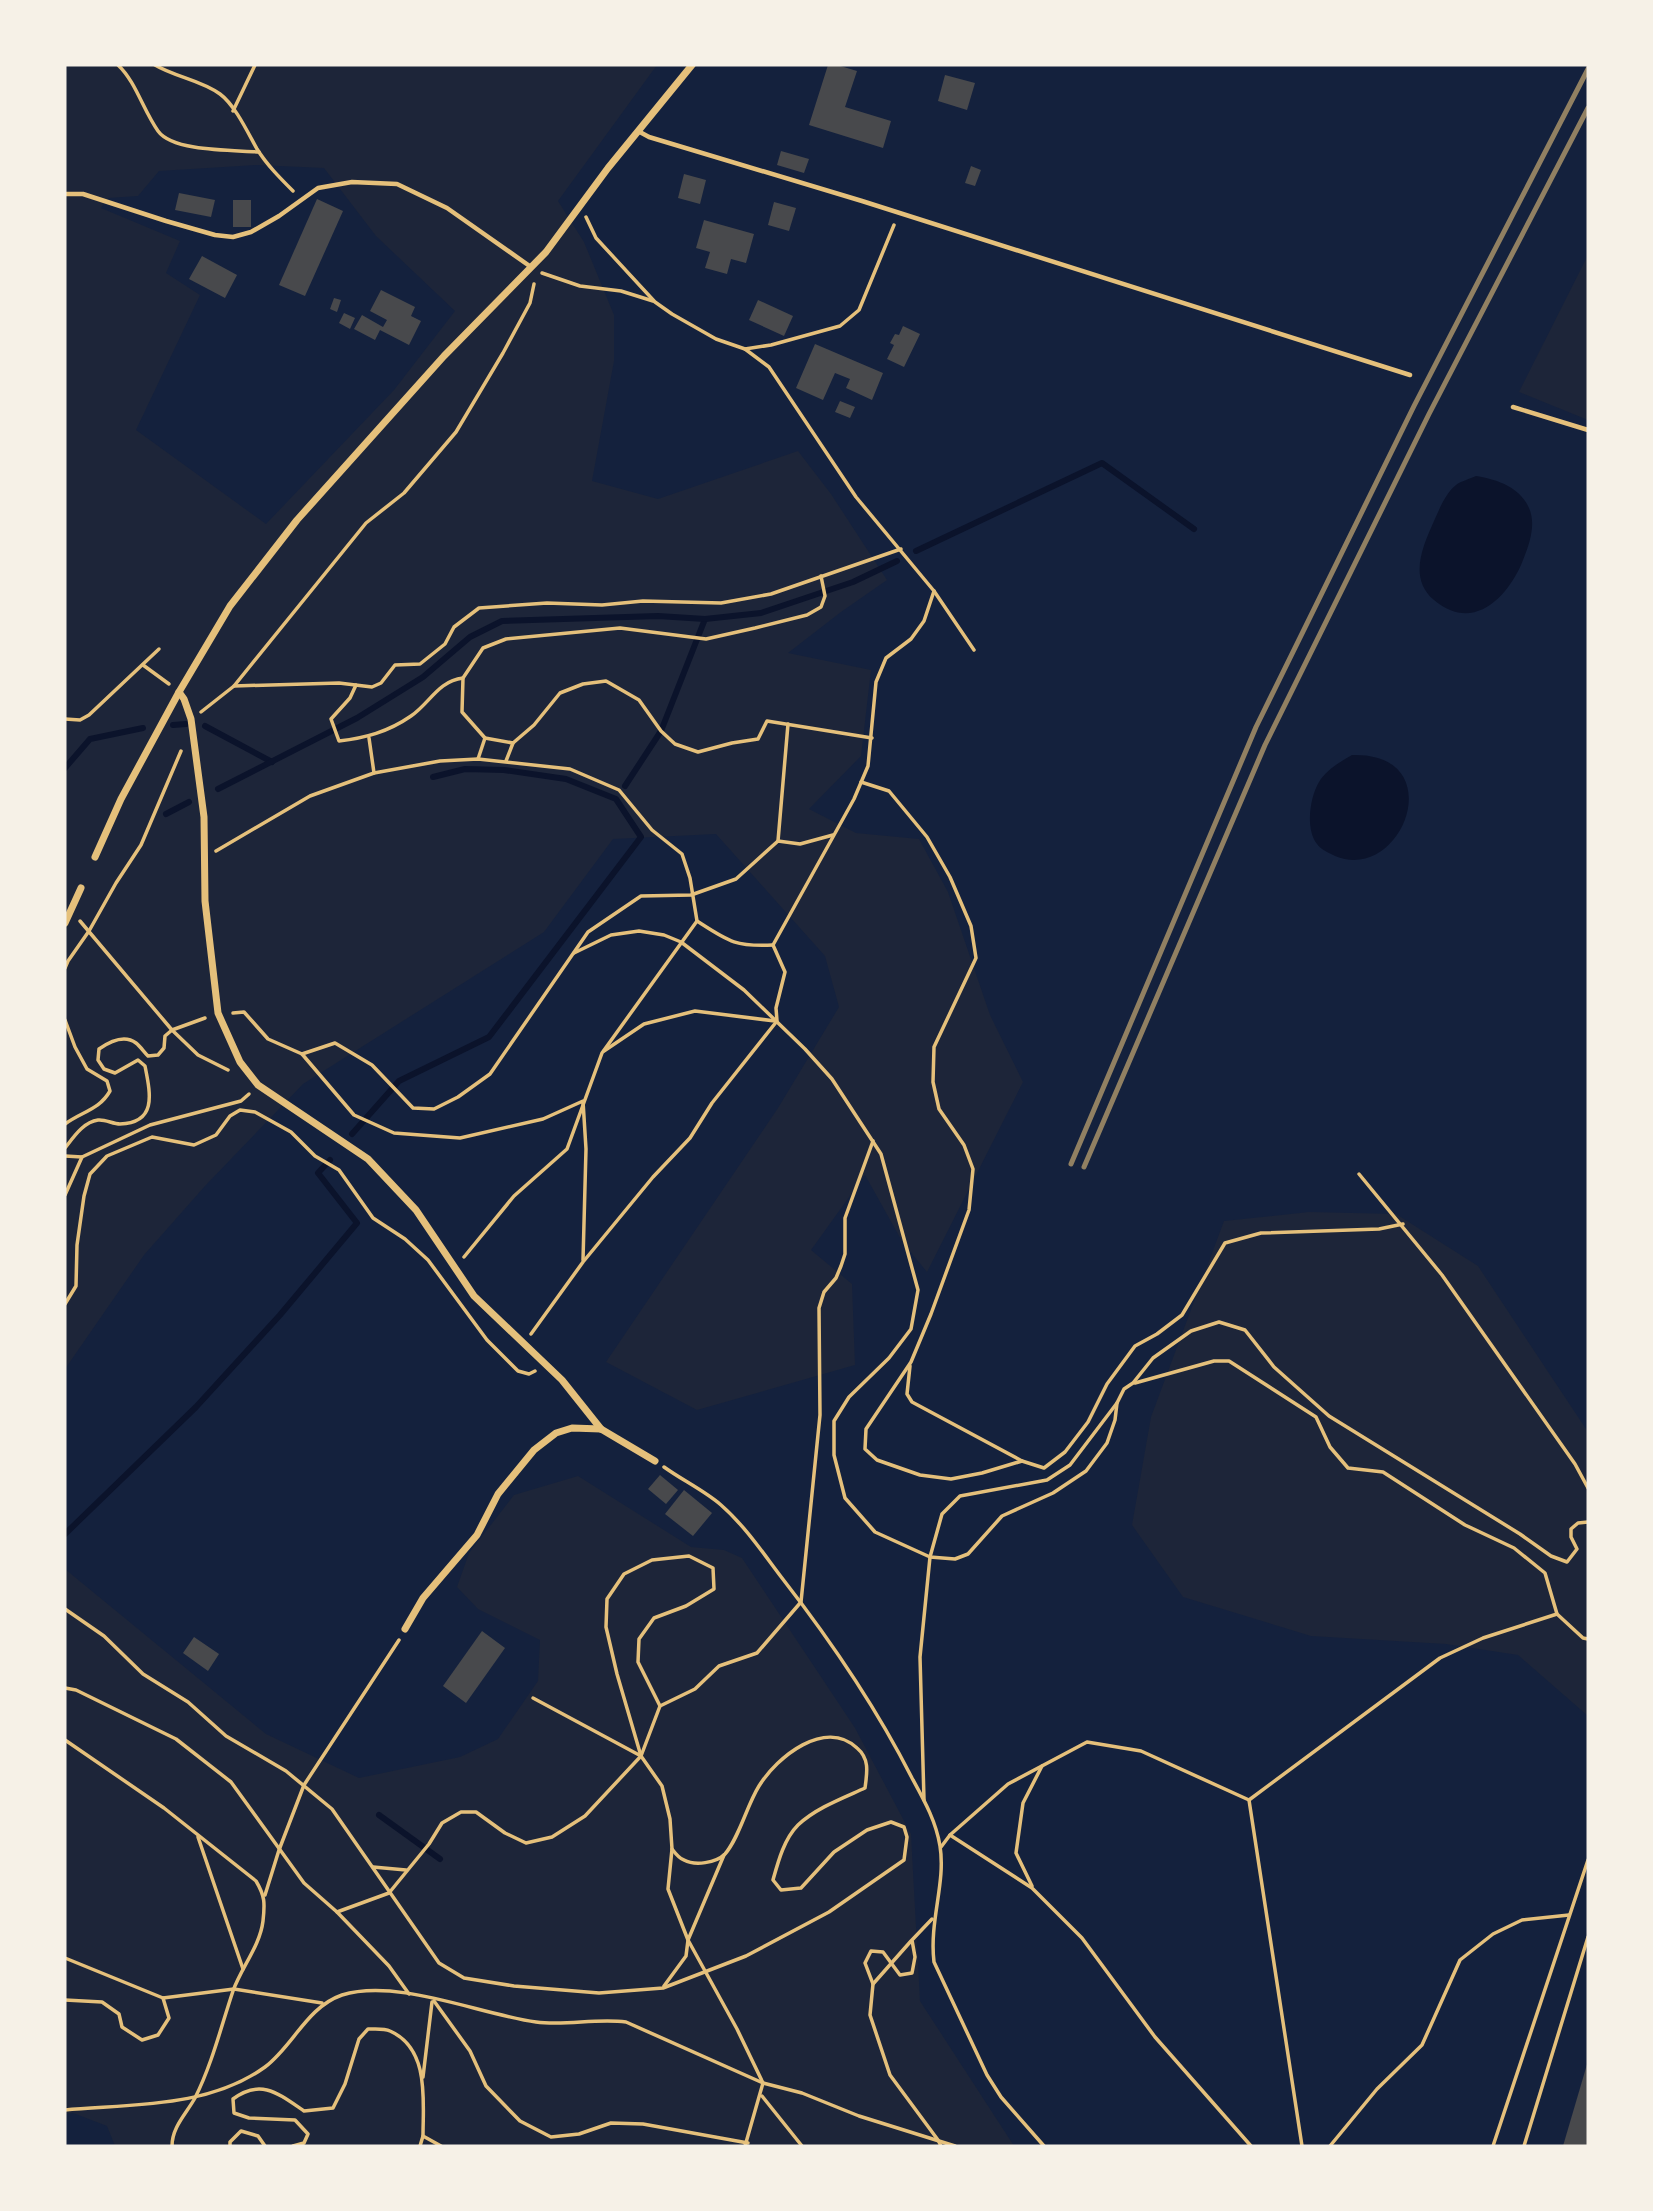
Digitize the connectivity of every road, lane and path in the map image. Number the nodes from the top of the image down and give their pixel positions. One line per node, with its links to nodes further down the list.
1 (118, 65): 7 (path)
2 (155, 65): 5 (path)
3 (255, 65): 5 (path)
4 (692, 65): 6 (street)
5 (233, 111): 7 (path)
6 (638, 131): 10 (street); 11 (lane)
7 (259, 152): 9 (path)
8 (65, 194): 9 (lane)
9 (302, 199): 12 (lane)
10 (580, 206): 12 (street); 13 (path)
11 (898, 213): 14 (path); 15 (lane)
12 (534, 269): 13 (path); 26 (path); 27 (street)
13 (655, 302): 14 (path)
14 (745, 349): 18 (path)
15 (1410, 375)
16 (1513, 407): 17 (lane)
17 (1588, 430)
18 (901, 549): 19 (path); 20 (path)
19 (821, 576): 24 (path); 25 (path)
20 (934, 591): 22 (path); 33 (path)
21 (159, 649): 23 (path)
22 (974, 650)
23 (143, 665): 27 (path); 28 (path)
24 (463, 678): 31 (path); 32 (path)
25 (356, 685): 26 (path); 31 (path)
26 (233, 687): 29 (path)
27 (179, 692): 29 (street); 41 (street)
28 (65, 719)
29 (191, 719): 42 (street); 48 (path)
30 (788, 724): 33 (path); 34 (path); 40 (path)
31 (369, 738): 37 (path)
32 (485, 738): 34 (path); 35 (path)
33 (872, 738): 38 (path)
34 (513, 743): 36 (path)
35 (478, 759): 36 (path); 37 (path)
36 (506, 761): 44 (path)
37 (374, 773): 42 (path)
38 (861, 782): 39 (path); 74 (path)
39 (833, 835): 40 (path); 50 (path)
40 (778, 841): 44 (path)
41 (95, 857)
42 (204, 858): 53 (street)
43 (81, 888): 45 (street)
44 (691, 895): 46 (path); 51 (path)
45 (71, 910): 47 (street); 48 (path)
46 (697, 921): 49 (path); 50 (path)
47 (65, 923)
48 (89, 931): 52 (path); 56 (path)
49 (681, 942): 51 (path); 55 (path); 57 (path)
50 (773, 945): 55 (path)
51 (574, 953): 58 (path)
52 (65, 968)
53 (218, 1013): 56 (path); 58 (path); 60 (street)
54 (65, 1020): 62 (path)
55 (777, 1021): 57 (path); 63 (path); 70 (path)
56 (172, 1030): 59 (path); 64 (path)
57 (602, 1053): 61 (path)
58 (302, 1054): 61 (path)
59 (234, 1073)
60 (258, 1085): 66 (path); 71 (street)
61 (583, 1101): 70 (path); 71 (path)
62 (65, 1124)
63 (873, 1141): 83 (path); 84 (path)
64 (65, 1148)
65 (65, 1156): 66 (path)
66 (82, 1157): 68 (path)
67 (1359, 1174): 69 (path)
68 (65, 1195)
69 (1403, 1224): 80 (path); 81 (path)
70 (583, 1262): 73 (path)
71 (455, 1268): 73 (street)
72 (65, 1304): 75 (path)
73 (523, 1344): 75 (street)
74 (911, 1362): 80 (path); 80 (path)
75 (547, 1366): 78 (street)
76 (1133, 1383): 77 (path); 82 (path); 86 (path)
77 (1117, 1403): 83 (path); 83 (path)
78 (601, 1429): 79 (street); 87 (street)
79 (655, 1461): 84 (path)
80 (1022, 1461)
81 (1588, 1488)
82 (1588, 1522)
83 (930, 1557): 96 (path)
84 (801, 1602): 91 (path); 96 (path)
85 (65, 1609): 95 (path)
86 (1557, 1614): 88 (path); 97 (path)
87 (405, 1629): 95 (path)
88 (1588, 1639)
89 (65, 1688): 101 (path)
90 (533, 1698): 93 (path)
91 (660, 1706): 93 (path); 93 (path)
92 (65, 1740): 98 (path)
93 (641, 1756): 102 (path); 106 (path)
94 (1042, 1766): 97 (path); 99 (path); 107 (path)
95 (304, 1785): 101 (path); 105 (path)
96 (924, 1800): 100 (path)
97 (1249, 1800): 147 (path)
98 (197, 1834): 109 (path); 118 (path)
99 (950, 1835): 100 (path); 107 (path)
100 (941, 1848): 112 (path)
101 (279, 1850): 109 (path); 110 (path)
102 (672, 1850): 103 (path); 114 (path)
103 (724, 1855): 114 (path); 119 (path)
104 (1588, 1860): 111 (path)
105 (372, 1867): 106 (path); 108 (path)
106 (406, 1870): 108 (path)
107 (1032, 1888): 146 (path)
108 (389, 1893): 110 (path); 121 (path)
109 (265, 1895): 118 (path)
110 (337, 1912): 123 (path)
111 (1569, 1915): 148 (path); 149 (path)
112 (933, 1917): 115 (path); 145 (path)
113 (1588, 1937): 150 (path)
114 (688, 1940): 119 (path); 121 (path)
115 (912, 1940): 117 (path); 117 (path)
116 (65, 1958): 124 (path)
117 (891, 1962): 120 (path); 120 (path)
118 (244, 1971): 122 (path)
119 (705, 1973): 121 (path); 129 (path)
120 (873, 1984): 134 (path)
121 (663, 1988)
122 (234, 1989): 124 (path); 127 (path); 131 (path)
123 (410, 1994): 126 (path); 127 (path)
124 (163, 1998): 125 (path)
125 (65, 2000)
126 (432, 2000): 128 (path); 129 (path); 135 (path)
127 (323, 2004): 131 (path)
128 (423, 2078): 133 (path); 139 (path)
129 (763, 2083): 130 (path); 134 (path)
130 (761, 2094): 135 (path); 142 (path)
131 (195, 2098): 132 (path); 136 (path)
132 (65, 2110)
133 (423, 2136): 140 (path); 141 (path)
134 (938, 2140): 143 (path); 144 (path)
135 (746, 2144)
136 (172, 2146)
137 (230, 2146): 138 (path)
138 (265, 2146)
139 (293, 2146)
140 (420, 2146)
141 (440, 2146)
142 (802, 2146)
143 (941, 2146)
144 (955, 2146)
145 (1044, 2146)
146 (1251, 2146)
147 (1302, 2146)
148 (1330, 2146)
149 (1493, 2146)
150 (1524, 2146)

